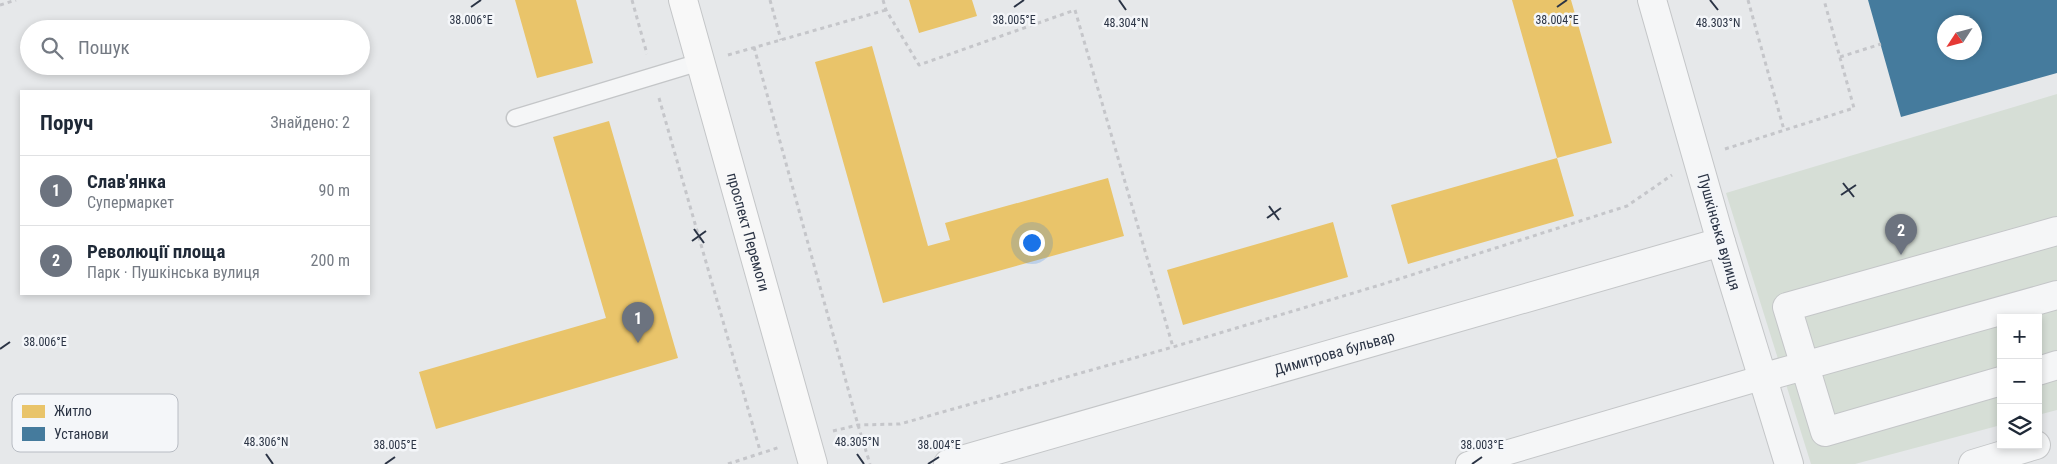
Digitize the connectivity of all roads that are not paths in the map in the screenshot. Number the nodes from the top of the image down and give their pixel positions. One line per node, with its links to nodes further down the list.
1 (683, 0): 3 (main road, проспект Перемоги)
2 (1652, 0): 6 (street, Пушкінська вулиця)
3 (700, 62): 4 (lane); 16 (main road, проспект Перемоги)
4 (515, 118)
5 (2057, 231): 9 (street)
6 (1721, 242): 11 (street, Пушкінська вулиця); 17 (street, Димитрова бульвар)
7 (2057, 294): 9 (street)
8 (2057, 365): 10 (street)
9 (1804, 366): 11 (street); 12 (street)
10 (2042, 370)
11 (1761, 378): 18 (street); 19 (street, Пушкінська вулиця)
12 (1997, 383)
13 (2057, 439): 14 (street)
14 (2042, 444)
15 (2024, 449): 20 (street)
16 (813, 464)
17 (948, 464)
18 (1468, 464)
19 (1789, 464)
20 (1973, 464)

